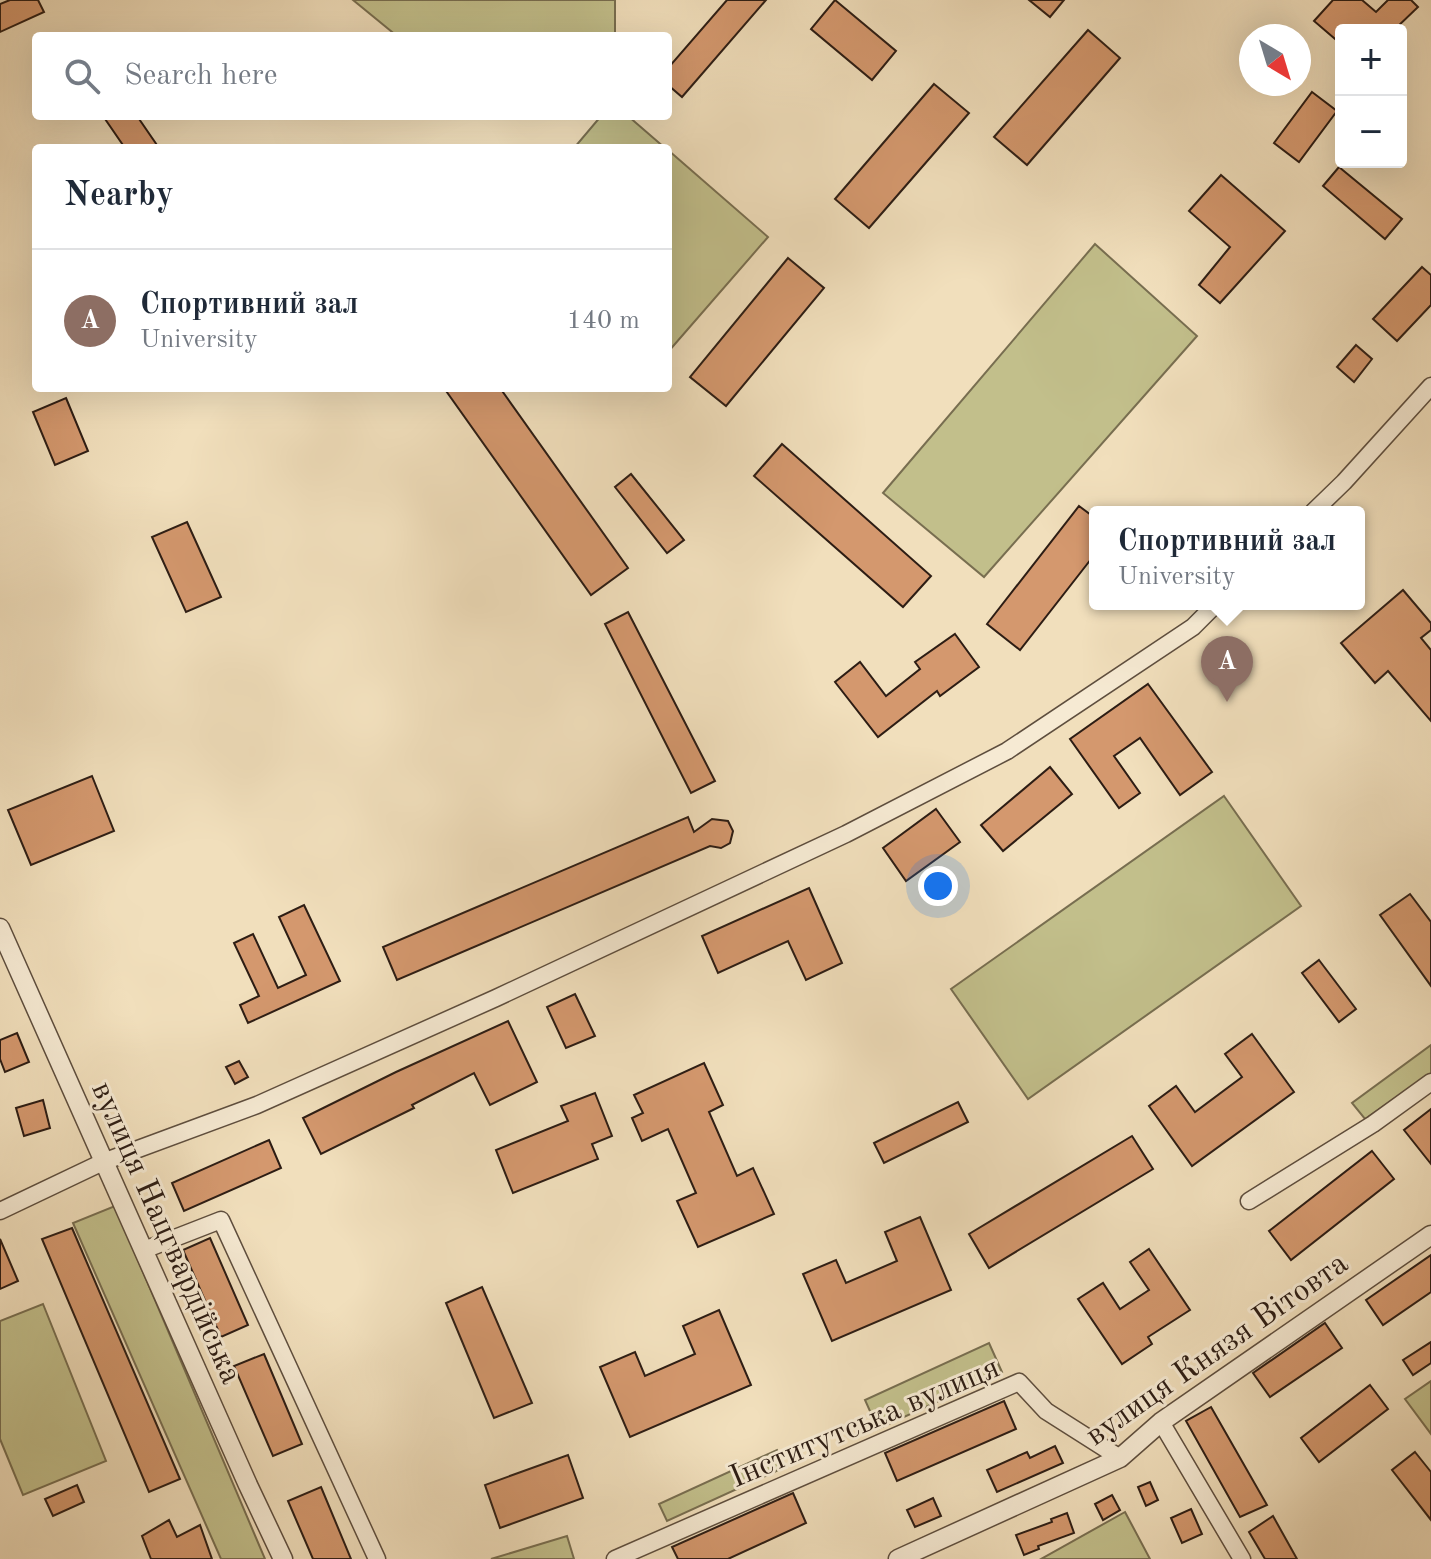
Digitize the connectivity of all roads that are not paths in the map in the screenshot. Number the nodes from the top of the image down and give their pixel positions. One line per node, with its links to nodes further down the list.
1 (1431, 386): 2 (street)
2 (1319, 506)
3 (1210, 610): 6 (street)
4 (0, 928): 6 (street, вулиця Нацгвардійська)
5 (1431, 1082): 7 (street)
6 (103, 1162): 8 (street); 10 (street, вулиця Нацгвардійська)
7 (1249, 1201)
8 (0, 1211)
9 (1431, 1235): 11 (street, вулиця Князя Вітовта)
10 (144, 1250): 13 (street, вулиця Нацгвардійська); 14 (street)
11 (1161, 1422): 12 (street, вулиця Князя Вітовта); 17 (street)
12 (1120, 1458): 15 (street, Інститутська вулиця); 16 (street, вулиця Князя Вітовта)
13 (283, 1559)
14 (377, 1559)
15 (615, 1559)
16 (898, 1559)
17 (1242, 1559)

